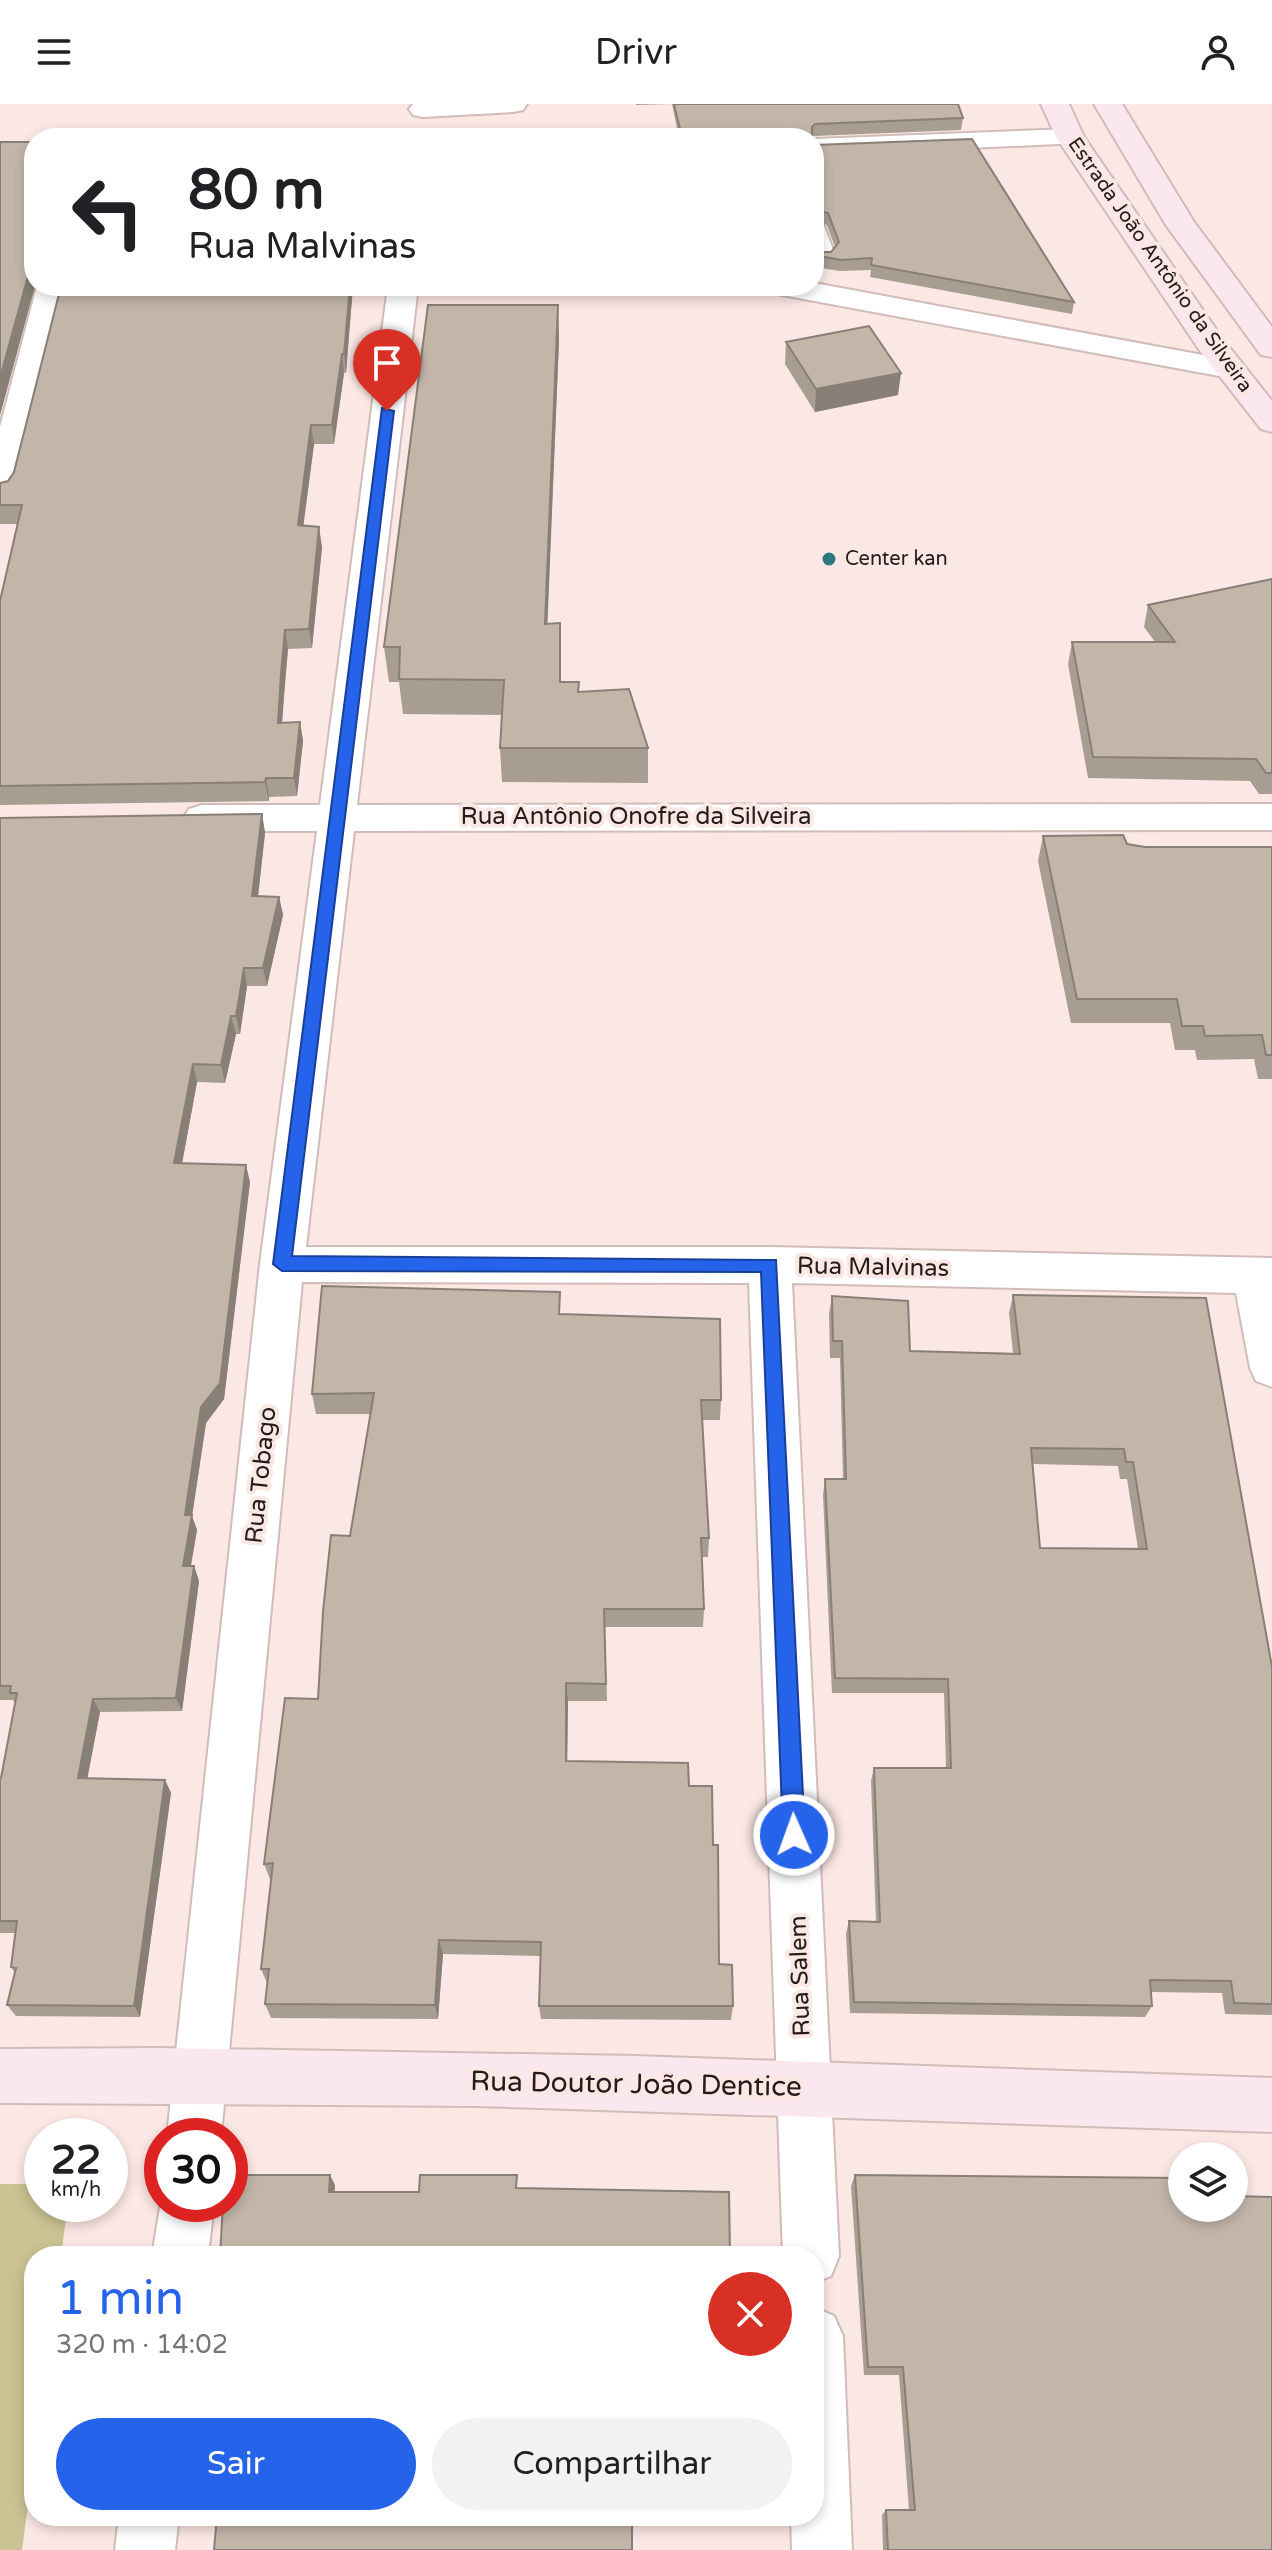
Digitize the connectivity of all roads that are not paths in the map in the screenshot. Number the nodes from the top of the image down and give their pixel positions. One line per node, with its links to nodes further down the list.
1 (513, 104): 4 (street)
2 (1055, 104): 6 (main road, Estrada João Antônio da Silveira)
3 (1108, 104): 11 (main road, Estrada João Antônio da Silveira)
4 (423, 107): 5 (street)
5 (422, 128)
6 (1070, 137): 7 (street); 12 (main road, Estrada João Antônio da Silveira)
7 (824, 147)
8 (824, 295): 12 (street)
9 (49, 296): 14 (street)
10 (402, 296): 15 (street, Rua Tobago)
11 (1272, 348)
12 (1249, 382): 13 (main road, Estrada João Antônio da Silveira)
13 (1272, 422)
14 (0, 490)
15 (335, 816): 16 (street, Rua Antônio Onofre da Silveira); 17 (street, Rua Antônio Onofre da Silveira); 18 (street, Rua Tobago)
16 (1272, 817)
17 (176, 818)
18 (282, 1264): 19 (street, Rua Malvinas); 22 (street, Rua Tobago)
19 (770, 1265): 20 (street, Rua Malvinas); 24 (street, Rua Salem)
20 (1264, 1276): 21 (street)
21 (1272, 1368)
22 (201, 2073): 23 (main road, Rua Doutor João Dentice); 24 (main road, Rua Doutor João Dentice); 26 (street, Rua Tobago)
23 (0, 2076)
24 (805, 2088): 25 (main road, Rua Doutor João Dentice); 29 (street, Rua Salem)
25 (1272, 2105)
26 (196, 2118)
27 (184, 2222): 28 (street)
28 (181, 2246)
29 (811, 2246)
30 (148, 2526): 32 (street)
31 (821, 2526): 33 (street)
32 (145, 2550)
33 (822, 2550)

